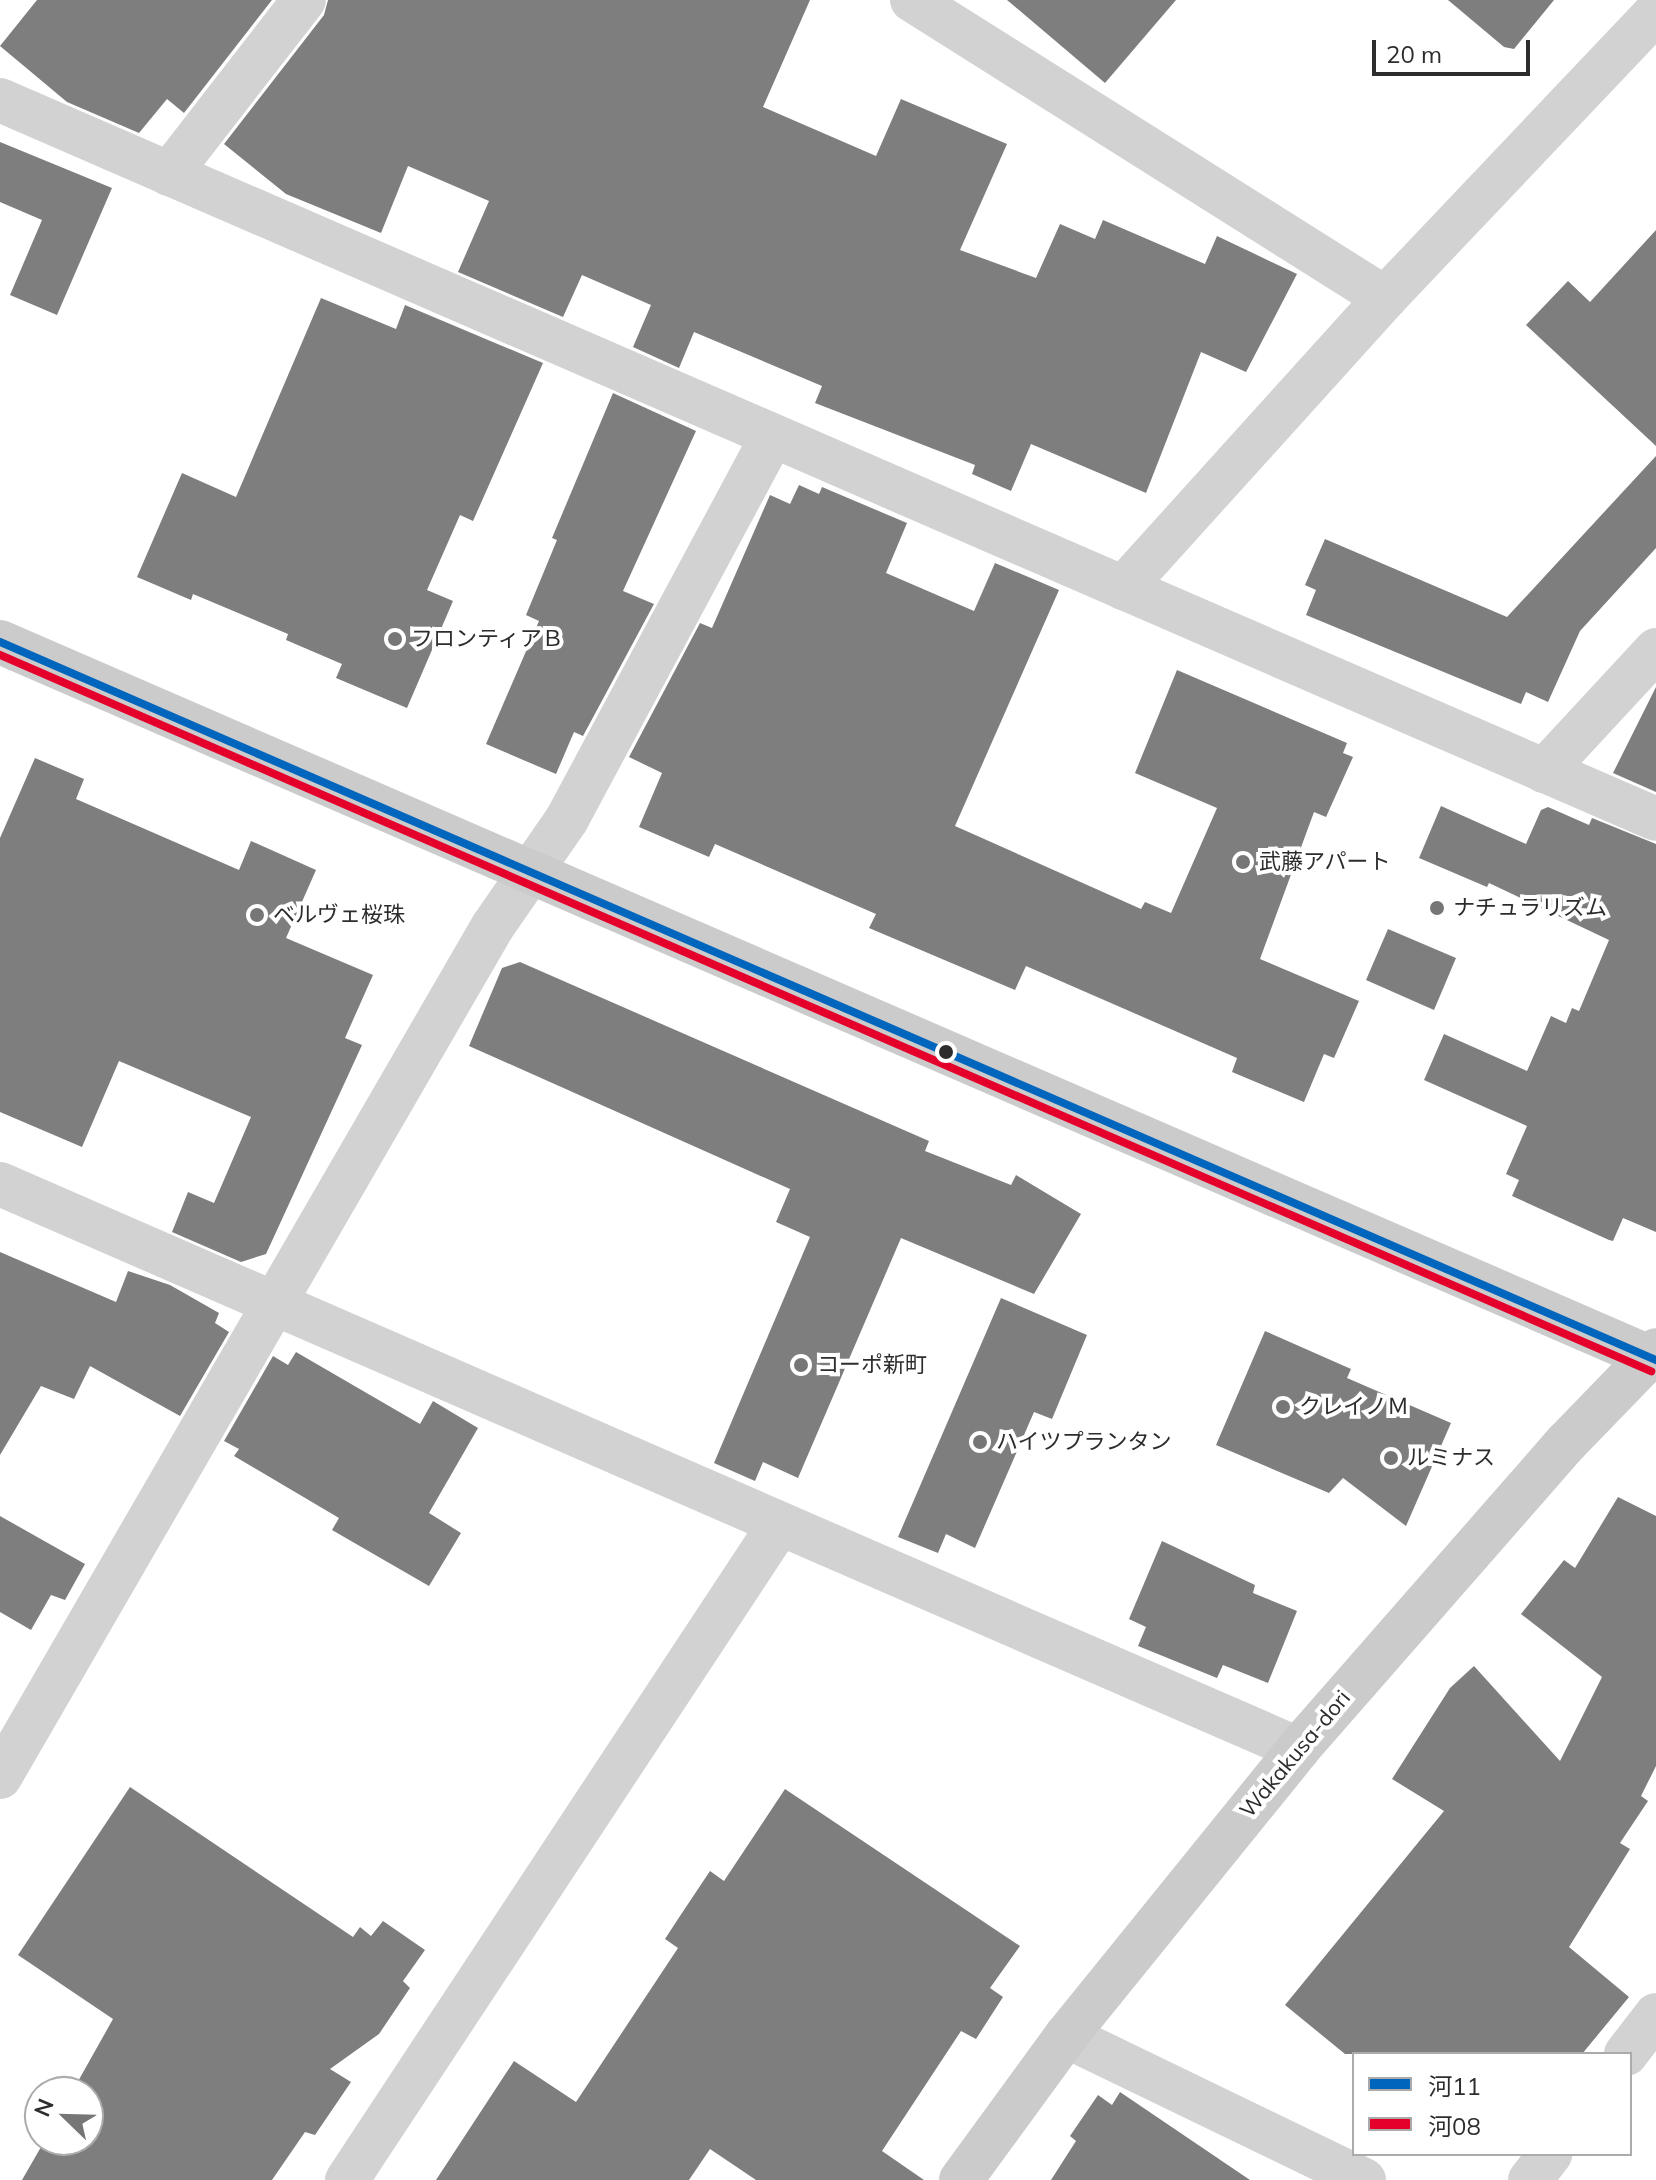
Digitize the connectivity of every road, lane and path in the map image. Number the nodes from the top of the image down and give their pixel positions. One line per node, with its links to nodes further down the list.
1 (304, 0): 5 (street)
2 (912, 0): 6 (street)
3 (1641, 12): 6 (street)
4 (0, 100): 5 (street)
5 (169, 174): 7 (street)
6 (1385, 298): 8 (street)
7 (772, 437): 8 (street); 13 (street)
8 (1123, 588): 11 (street)
9 (0, 642): 13 (main road)
10 (1656, 650): 11 (street)
11 (1544, 771): 12 (street)
12 (1656, 819)
13 (531, 872): 15 (street); 16 (main road)
14 (0, 1184): 15 (street)
15 (273, 1303): 17 (street); 19 (street)
16 (1654, 1356): 18 (main road, Wakakusa-dori)
17 (779, 1525): 18 (street); 24 (street)
18 (1298, 1749): 21 (main road, Wakakusa-dori)
19 (0, 1777)
20 (1656, 2015): 22 (street)
21 (1066, 2036): 25 (main road, Wakakusa-dori); 26 (street)
22 (1628, 2052)
23 (1548, 2156): 27 (street)
24 (347, 2180)
25 (961, 2180)
26 (1364, 2180)
27 (1530, 2180)

